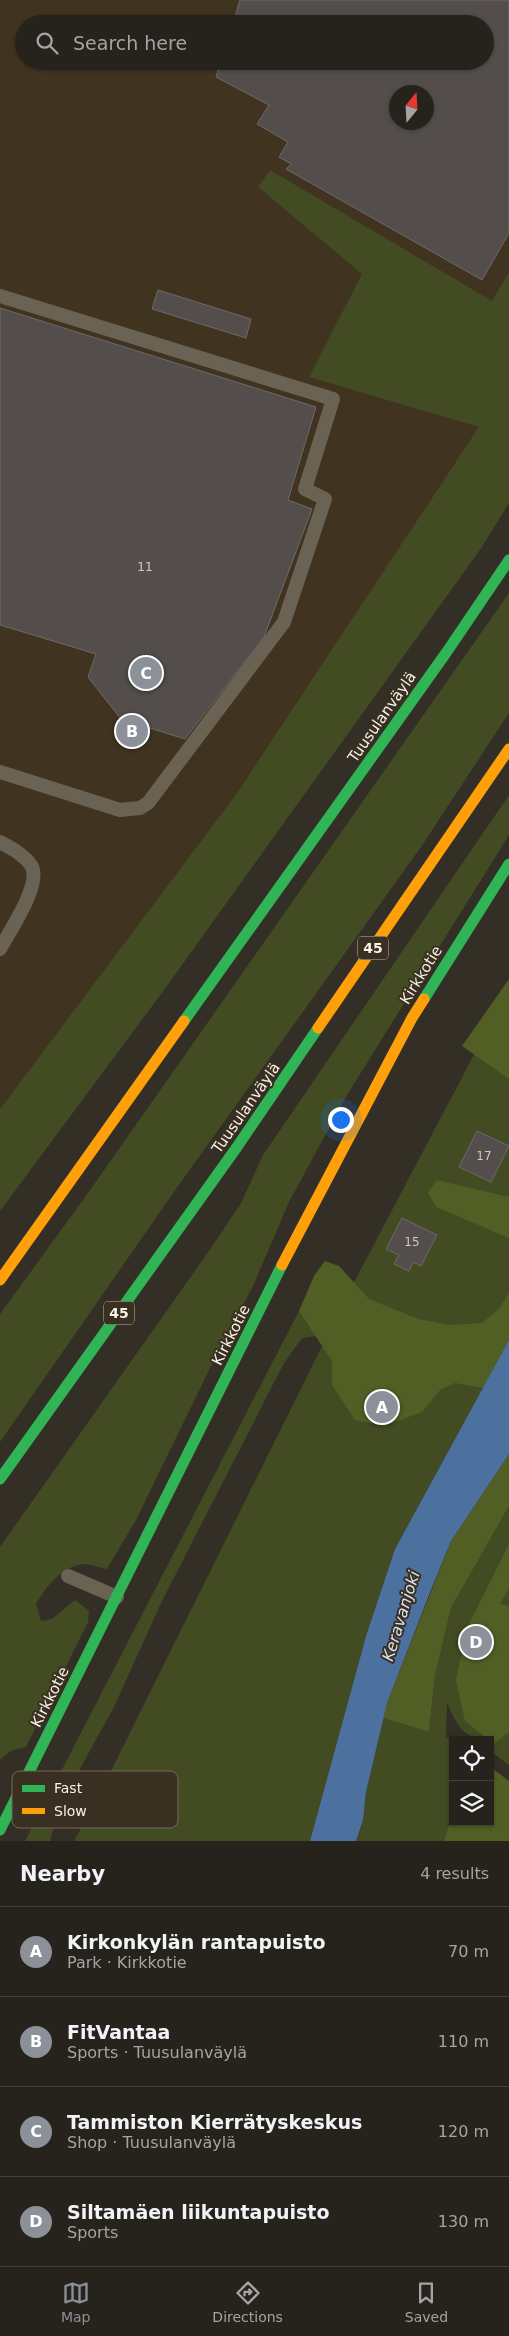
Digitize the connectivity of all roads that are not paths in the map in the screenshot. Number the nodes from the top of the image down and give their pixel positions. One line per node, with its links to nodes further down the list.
1 (0, 296): 4 (lane)
2 (509, 560): 8 (main road, Tuusulanväylä)
3 (509, 749): 9 (main road, Tuusulanväylä / 45)
4 (0, 772)
5 (0, 842): 7 (lane)
6 (509, 864): 11 (main road, Kirkkotie)
7 (0, 949)
8 (0, 1280)
9 (0, 1479)
10 (68, 1576): 11 (lane)
11 (117, 1597): 12 (main road, Kirkkotie)
12 (30, 1771)
13 (12, 1806): 14 (main road, Kirkkotie)
14 (0, 1830)

